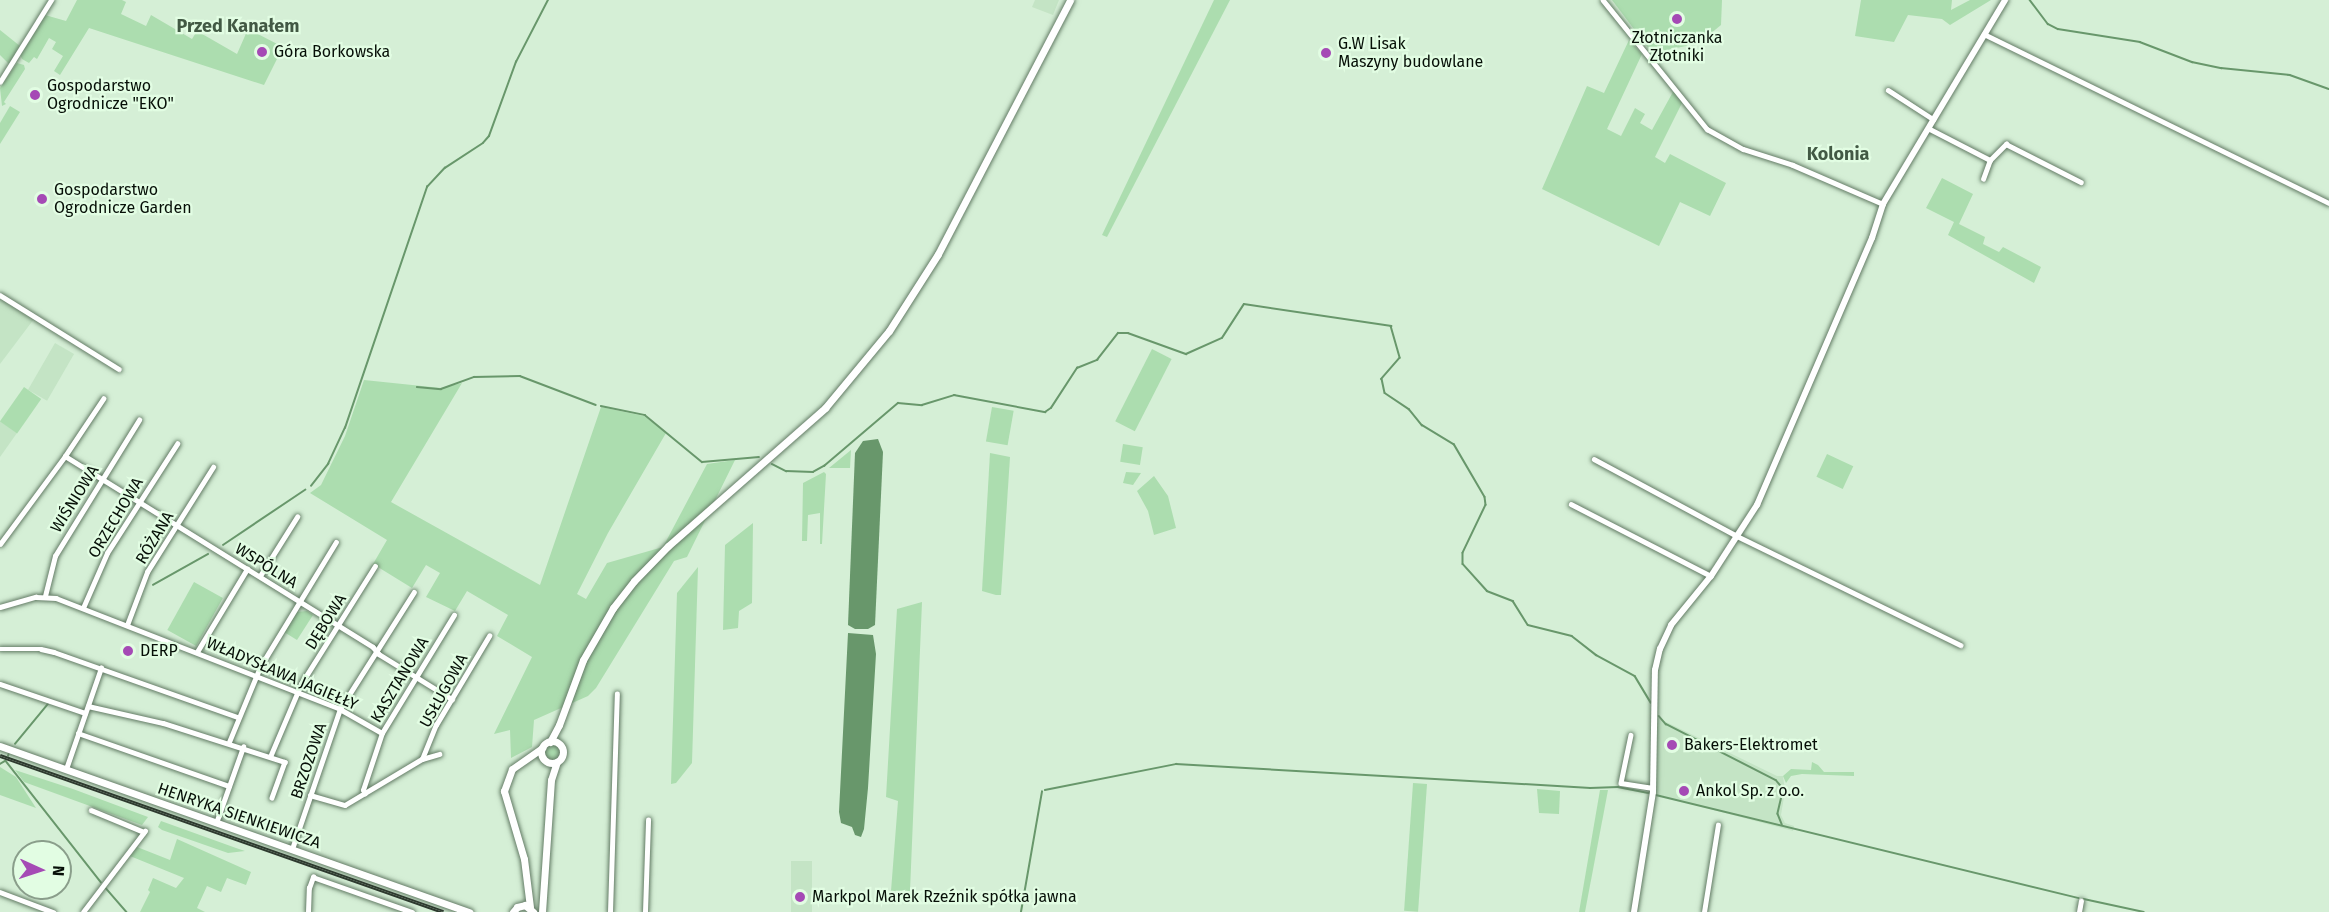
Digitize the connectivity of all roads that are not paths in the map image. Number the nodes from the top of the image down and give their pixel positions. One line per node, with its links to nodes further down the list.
1 (51, 0): 6 (street)
2 (1070, 0): 59 (main road)
3 (1603, 0): 14 (street)
4 (2005, 0): 5 (street)
5 (1984, 34): 8 (street); 13 (street)
6 (0, 82)
7 (1888, 90): 8 (street)
8 (1933, 119): 9 (street)
9 (1928, 128): 10 (street); 14 (street)
10 (1990, 160): 11 (street); 12 (street)
11 (1983, 179)
12 (2081, 182)
13 (2329, 203)
14 (1882, 204): 28 (street)
15 (0, 295): 16 (street)
16 (119, 369)
17 (103, 399): 20 (street)
18 (139, 420): 23 (street, WIŚNIOWA)
19 (177, 444): 24 (street, ORZECHOWA)
20 (65, 456): 23 (street, WSPÓLNA); 30 (street)
21 (1594, 459): 28 (street)
22 (213, 467): 27 (street, RÓŻANA)
23 (102, 479): 24 (street, WSPÓLNA); 36 (street, WIŚNIOWA)
24 (139, 502): 27 (street, WSPÓLNA); 39 (street, ORZECHOWA)
25 (1572, 504): 34 (street)
26 (297, 517): 33 (street)
27 (177, 525): 32 (street, WSPÓLNA); 41 (street, RÓŻANA)
28 (1739, 536): 34 (street); 44 (street)
29 (336, 542): 37 (street)
30 (0, 544)
31 (375, 566): 42 (street, DĘBOWA)
32 (248, 569): 33 (street, WSPÓLNA); 47 (street)
33 (260, 576): 37 (street, WSPÓLNA)
34 (1711, 576): 78 (street)
35 (414, 592): 46 (street, BRZOZOWA)
36 (45, 596): 38 (street); 39 (street, WŁADYSŁAWA JAGIEŁŁY)
37 (300, 601): 42 (street, WSPÓLNA); 49 (street)
38 (0, 607)
39 (83, 608): 41 (street, WŁADYSŁAWA JAGIEŁŁY)
40 (454, 615): 50 (street, KASZTANOWA)
41 (126, 625): 47 (street, WŁADYSŁAWA JAGIEŁŁY)
42 (338, 625): 46 (street, WSPÓLNA); 52 (street, DĘBOWA)
43 (489, 636): 54 (street, USŁUGOWA)
44 (1961, 645)
45 (0, 649): 48 (street)
46 (376, 651): 50 (street, WSPÓLNA); 56 (street, BRZOZOWA)
47 (197, 652): 49 (street, WŁADYSŁAWA JAGIEŁŁY)
48 (101, 668): 55 (street); 58 (street)
49 (256, 674): 52 (street, WŁADYSŁAWA JAGIEŁŁY); 58 (street)
50 (416, 677): 54 (street, WSPÓLNA); 61 (street, KASZTANOWA)
51 (0, 684): 57 (street)
52 (297, 691): 56 (street, WŁADYSŁAWA JAGIEŁŁY); 70 (street, DĘBOWA)
53 (617, 693): 99 (street)
54 (452, 699): 72 (street, USŁUGOWA)
55 (88, 706): 57 (street); 63 (street)
56 (340, 709): 61 (street, WŁADYSŁAWA JAGIEŁŁY); 80 (street, BRZOZOWA)
57 (85, 713): 60 (street)
58 (238, 717): 63 (street)
59 (559, 725): 64 (main road); 65 (main road)
60 (78, 733): 75 (street); 77 (street)
61 (382, 733): 79 (street, KASZTANOWA)
62 (1631, 735): 78 (street)
63 (229, 742): 67 (street)
64 (550, 742): 65 (main road); 68 (main road)
65 (560, 744): 74 (main road)
66 (0, 746): 75 (main road, HENRYKA SIENKIEWICZA)
67 (243, 747): 70 (street); 77 (street)
68 (542, 748): 71 (main road); 73 (main road)
69 (439, 754): 72 (street)
70 (270, 757): 81 (street)
71 (527, 757): 73 (main road); 87 (main road)
72 (422, 759): 79 (street)
73 (545, 760): 74 (main road); 76 (main road)
74 (557, 762): 76 (main road)
75 (66, 769): 84 (main road, HENRYKA SIENKIEWICZA)
76 (550, 780): 98 (main road)
77 (229, 786): 84 (street)
78 (1653, 788): 101 (street)
79 (365, 794): 80 (street)
80 (310, 795): 86 (street, BRZOZOWA)
81 (272, 798)
82 (91, 810): 93 (street)
83 (648, 820): 100 (street)
84 (216, 823): 86 (main road, HENRYKA SIENKIEWICZA)
85 (1718, 825): 102 (street)
86 (292, 849): 96 (main road, HENRYKA SIENKIEWICZA)
87 (526, 885): 90 (main road); 91 (main road)
88 (0, 892): 92 (street)
89 (2081, 901): 103 (street)
90 (520, 906): 91 (main road); 97 (main road)
91 (532, 910)
92 (53, 912)
93 (83, 912)
94 (308, 912): 95 (street)
95 (412, 912)
96 (469, 912)
97 (513, 912)
98 (542, 912)
99 (610, 912)
100 (645, 912)
101 (1634, 912)
102 (1704, 912)
103 (2079, 912)

